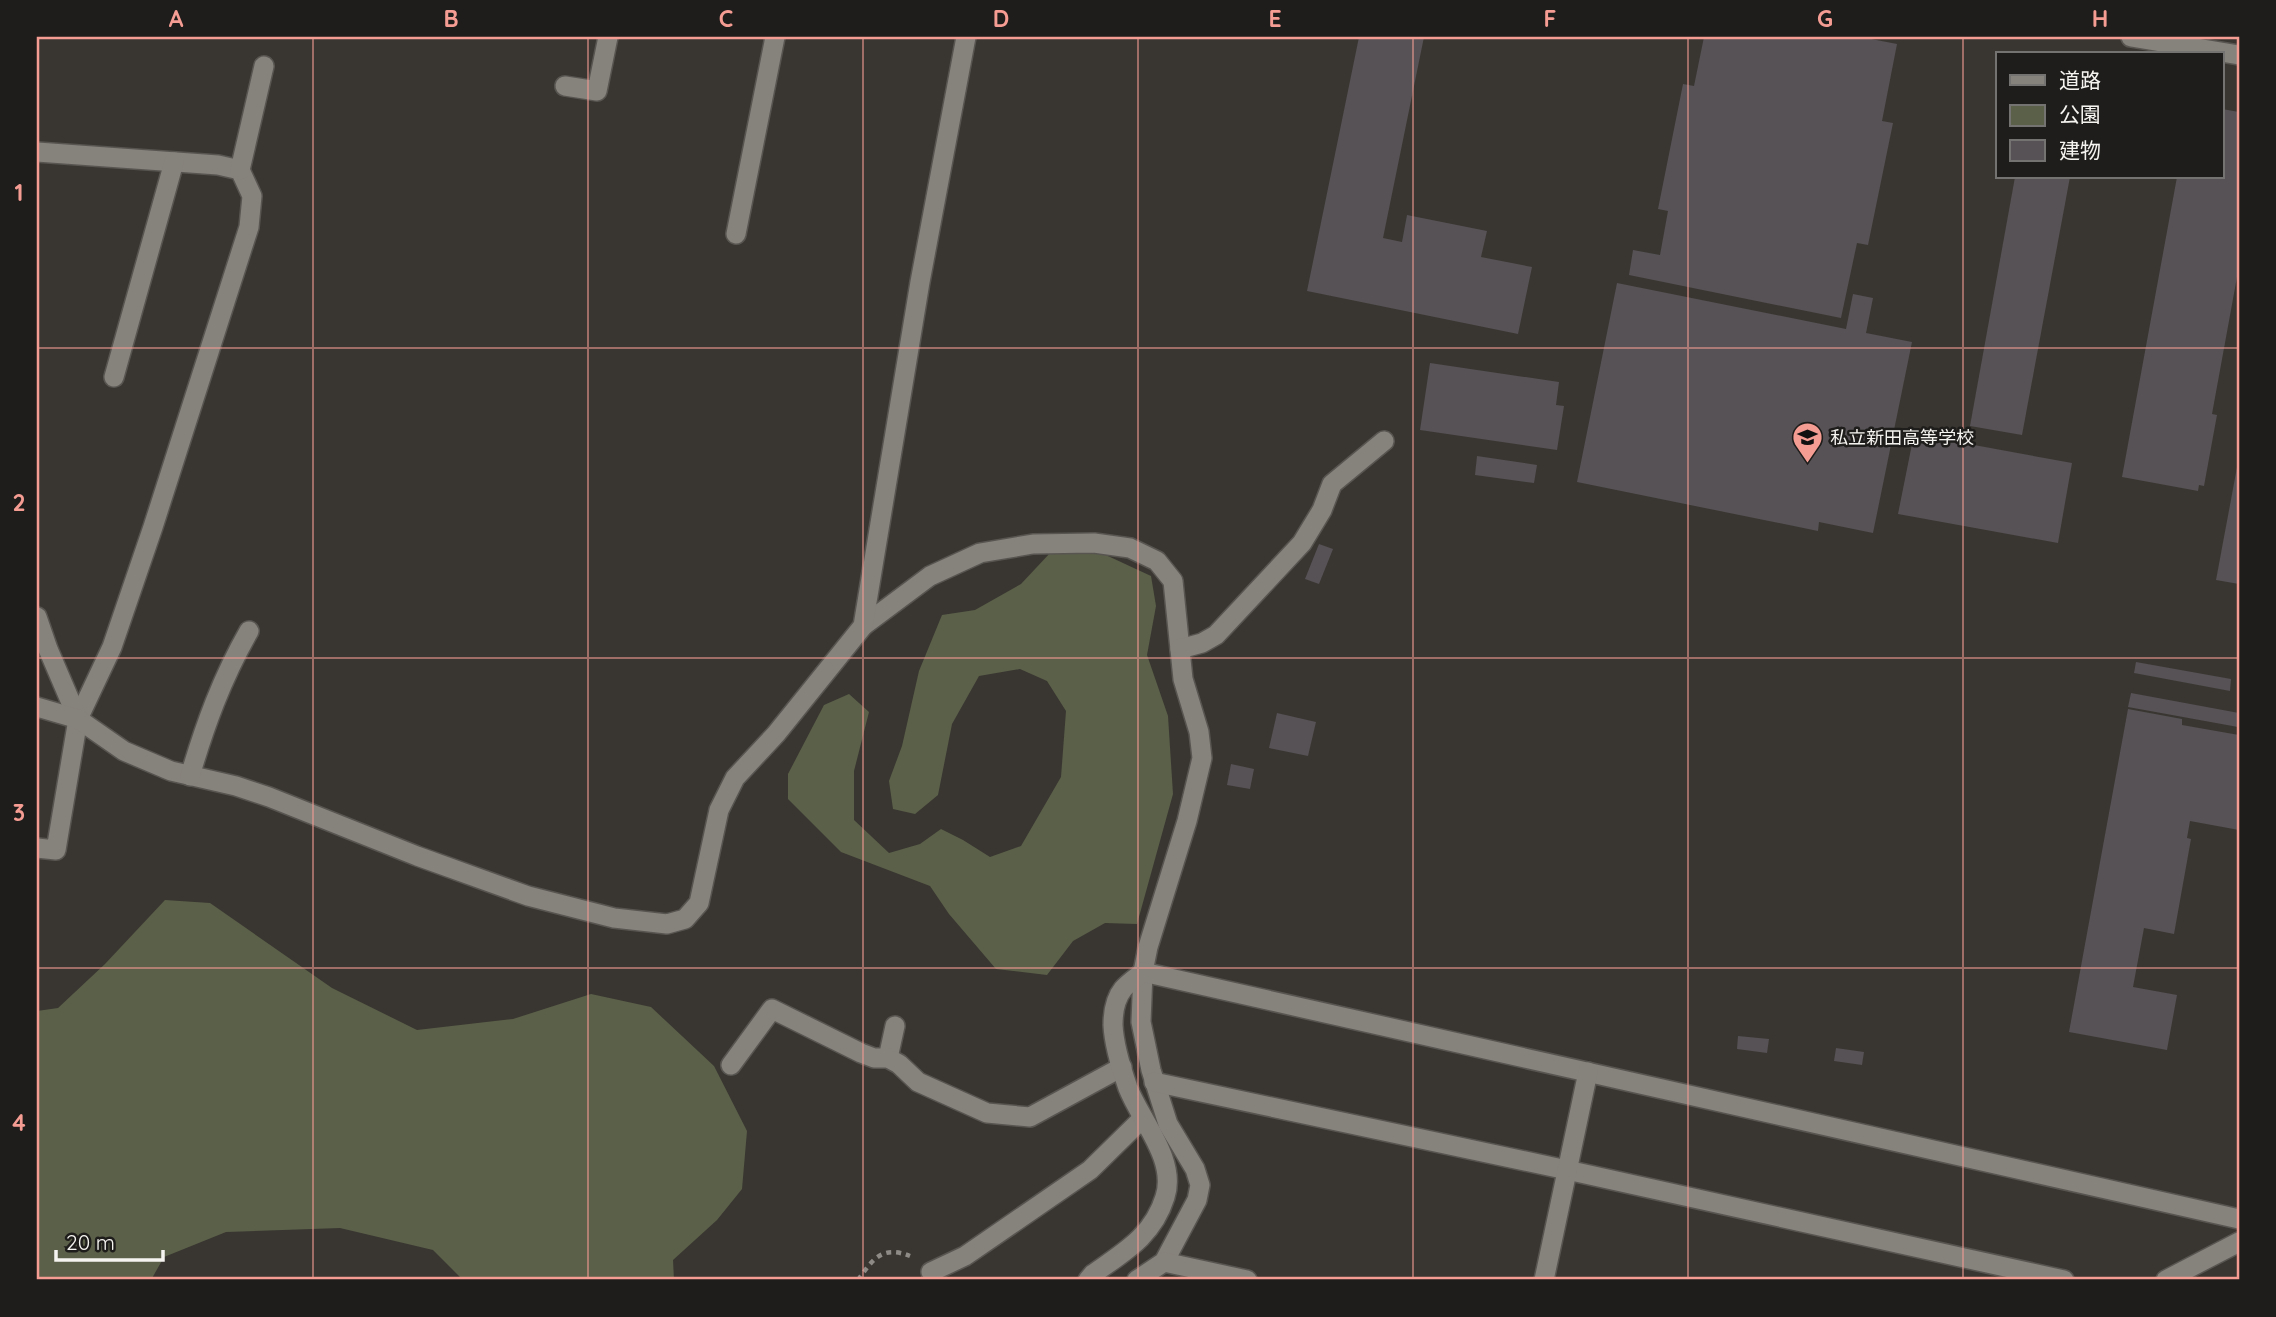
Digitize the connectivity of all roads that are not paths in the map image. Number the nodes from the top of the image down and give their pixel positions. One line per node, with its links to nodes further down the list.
1 (608, 37): 7 (street)
2 (775, 37): 11 (street)
3 (965, 37): 15 (street)
4 (2132, 37): 5 (street)
5 (2221, 52)
6 (264, 65): 10 (street)
7 (565, 86)
8 (37, 152): 9 (street)
9 (174, 162): 10 (street); 12 (street)
10 (240, 170): 19 (street)
11 (736, 234)
12 (114, 377)
13 (1384, 441): 17 (street)
14 (37, 617): 19 (street)
15 (863, 626): 17 (street); 20 (street)
16 (249, 631): 20 (street)
17 (1180, 649): 22 (street)
18 (37, 707): 19 (street)
19 (78, 719): 20 (street); 21 (street)
20 (190, 776)
21 (37, 848)
22 (1143, 972): 26 (street); 27 (street); 28 (street)
23 (895, 1026): 24 (street)
24 (888, 1058): 25 (street); 26 (street)
25 (731, 1065)
26 (1122, 1067): 29 (street)
27 (1588, 1072): 30 (street); 31 (street)
28 (1154, 1083): 30 (street); 33 (street)
29 (1143, 1118): 34 (street); 35 (street)
30 (1567, 1170): 38 (street); 39 (street)
31 (2239, 1219)
32 (2239, 1242): 40 (street)
33 (1164, 1262): 36 (street); 37 (street)
34 (931, 1272)
35 (1088, 1280)
36 (1137, 1280)
37 (1247, 1280)
38 (1544, 1280)
39 (2064, 1280)
40 (2166, 1280)

